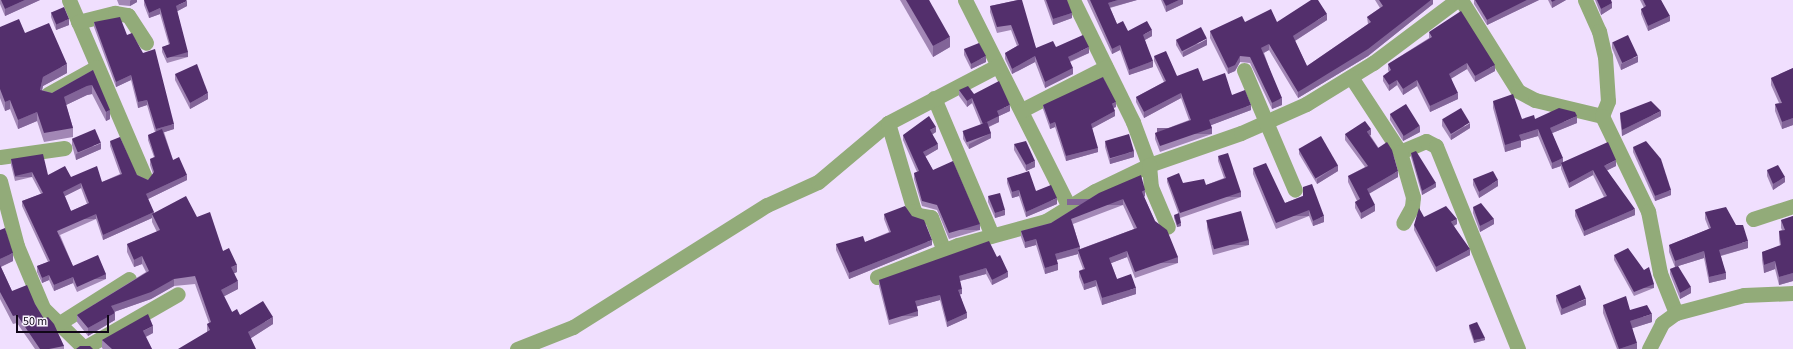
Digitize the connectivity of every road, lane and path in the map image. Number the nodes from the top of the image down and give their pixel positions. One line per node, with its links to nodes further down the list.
1 (69, 0): 7 (street)
2 (965, 0): 9 (street)
3 (1074, 0): 10 (street)
4 (1457, 0): 13 (street)
5 (1461, 0): 17 (street)
6 (1585, 0): 17 (street)
7 (78, 22): 8 (street); 11 (street)
8 (146, 43)
9 (997, 66): 15 (street); 16 (street)
10 (1106, 66): 16 (street); 23 (street)
11 (97, 67): 14 (street); 24 (street)
12 (1244, 70): 18 (street)
13 (1351, 77): 18 (street); 21 (street)
14 (48, 94)
15 (934, 98): 19 (street); 32 (street)
16 (1022, 110): 28 (street)
17 (1602, 116): 38 (street)
18 (1267, 121): 23 (street); 26 (street)
19 (888, 123): 33 (street); 41 (street)
20 (64, 148): 22 (street)
21 (1400, 152): 30 (street); 42 (street)
22 (0, 157)
23 (1149, 165): 28 (street); 31 (street)
24 (145, 177)
25 (0, 181): 39 (street)
26 (1295, 190)
27 (1793, 206): 29 (street)
28 (1069, 207): 32 (street)
29 (1753, 219)
30 (1403, 223)
31 (1168, 227)
32 (992, 235): 33 (street)
33 (944, 250): 34 (street)
34 (877, 277)
35 (129, 279): 39 (street)
36 (1793, 293): 38 (street)
37 (178, 294): 40 (street)
38 (1676, 313): 43 (street)
39 (58, 324): 40 (street)
40 (85, 348)
41 (517, 349)
42 (1518, 349)
43 (1649, 349)

